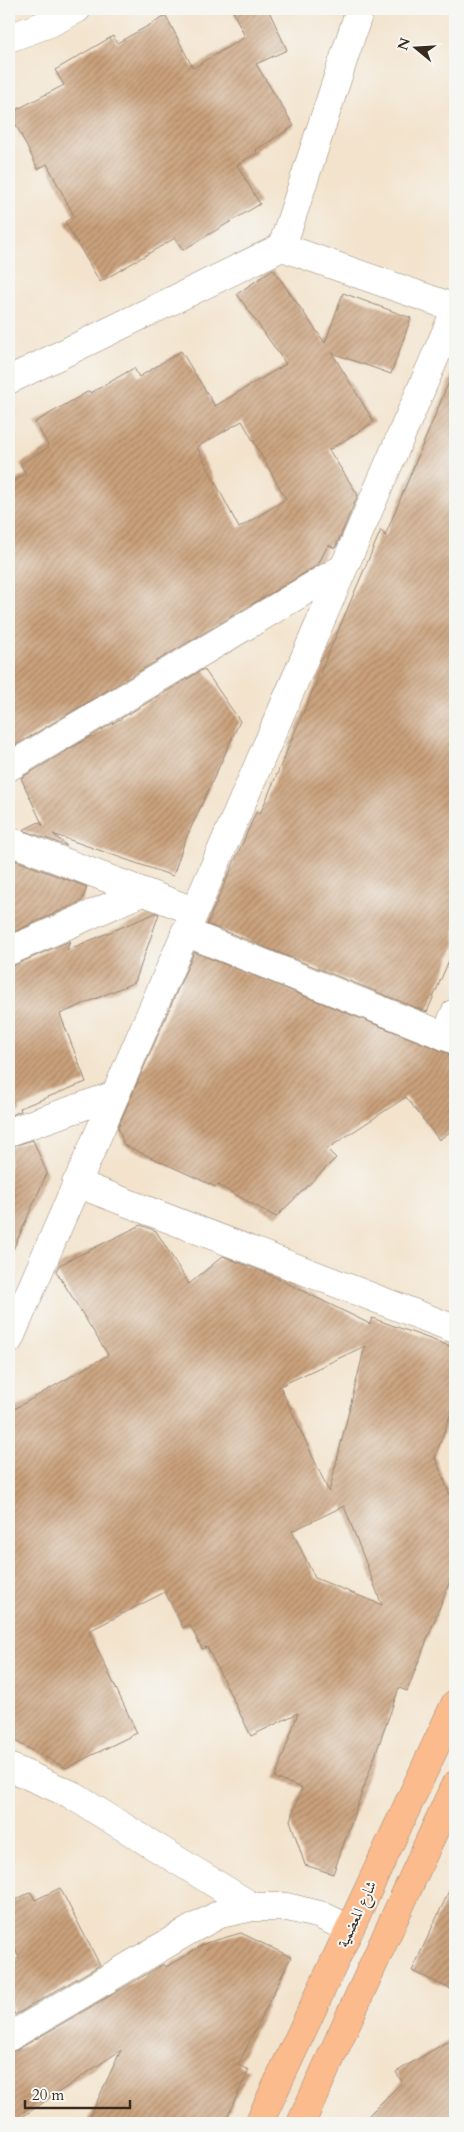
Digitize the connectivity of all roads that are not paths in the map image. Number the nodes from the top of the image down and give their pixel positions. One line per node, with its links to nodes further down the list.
1 (77, 9): 3 (street)
2 (360, 9): 4 (street)
3 (9, 38)
4 (282, 247): 5 (street); 6 (street)
5 (455, 309): 7 (street)
6 (9, 380)
7 (343, 568): 8 (street); 11 (street)
8 (9, 767)
9 (9, 841): 10 (street)
10 (142, 892): 11 (street); 12 (street)
11 (190, 922): 13 (street); 14 (street)
12 (9, 951)
13 (452, 1030)
14 (115, 1094): 15 (street); 16 (street)
15 (9, 1132)
16 (76, 1183): 17 (street); 18 (street)
17 (455, 1329)
18 (9, 1340)
19 (455, 1704): 23 (main road, شارع المعضمية)
20 (9, 1767): 22 (street)
21 (455, 1785): 26 (main road)
22 (253, 1907): 23 (street); 24 (street)
23 (350, 1930): 25 (main road, شارع المعضمية)
24 (9, 2037)
25 (259, 2123)
26 (301, 2123)

